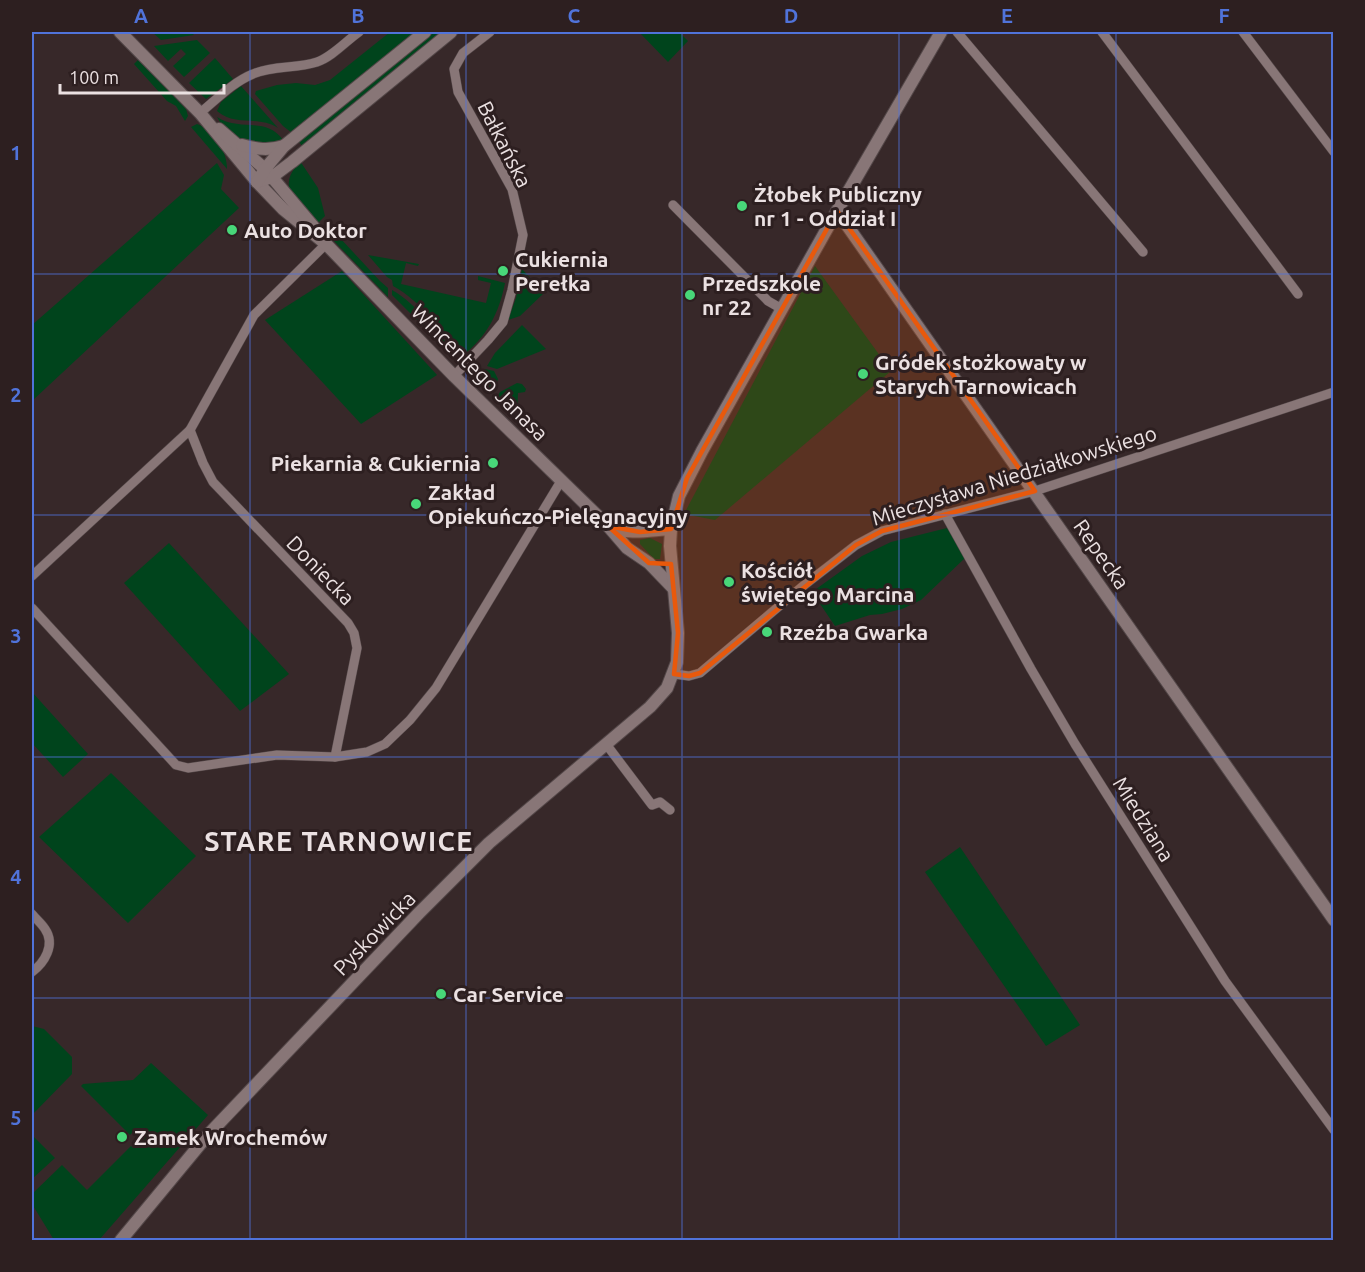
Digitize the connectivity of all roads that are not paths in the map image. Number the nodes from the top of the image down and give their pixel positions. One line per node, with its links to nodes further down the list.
1 (120, 32): 10 (street, Wincentego Janasa)
2 (359, 32): 10 (street)
3 (425, 32): 12 (street)
4 (451, 32): 14 (street)
5 (490, 32): 24 (street, Bałkańska)
6 (941, 32): 19 (street)
7 (957, 32): 21 (street)
8 (1102, 32): 22 (street)
9 (1243, 32): 13 (street)
10 (200, 113): 11 (street, Wincentego Janasa); 16 (street, Wincentego Janasa)
11 (239, 144): 12 (street); 15 (street, Wincentego Janasa)
12 (284, 146): 15 (street)
13 (1334, 152)
14 (292, 162): 15 (street); 17 (street)
15 (268, 173): 16 (street); 17 (street, Wincentego Janasa)
16 (257, 182): 20 (street, Wincentego Janasa)
17 (286, 194): 20 (street, Wincentego Janasa)
18 (673, 205): 23 (street)
19 (837, 211): 23 (street); 28 (street, Repecka)
20 (326, 244): 24 (street, Wincentego Janasa); 26 (street)
21 (1143, 252)
22 (1298, 294)
23 (782, 309): 31 (street)
24 (454, 376): 27 (street, Wincentego Janasa)
25 (1334, 392): 28 (street, Mieczysława Niedziałkowskiego)
26 (190, 429): 34 (street); 39 (street, Doniecka)
27 (561, 481): 30 (street, Wincentego Janasa); 39 (street)
28 (1035, 491): 29 (street, Mieczysława Niedziałkowskiego); 42 (street, Repecka)
29 (945, 514): 37 (street, Mieczysława Niedziałkowskiego); 44 (street, Miedziana)
30 (608, 526): 31 (street); 33 (street, Wincentego Janasa)
31 (671, 529): 32 (street)
32 (670, 560): 33 (street); 35 (street)
33 (648, 563): 35 (street, Wincentego Janasa)
34 (32, 576)
35 (673, 588): 37 (street)
36 (32, 608): 39 (street)
37 (674, 674): 38 (street, Pyskowicka)
38 (606, 744): 40 (street); 45 (street, Pyskowicka)
39 (335, 757)
40 (670, 810)
41 (32, 914): 43 (street)
42 (1334, 920)
43 (32, 972)
44 (1334, 1130)
45 (121, 1240)

